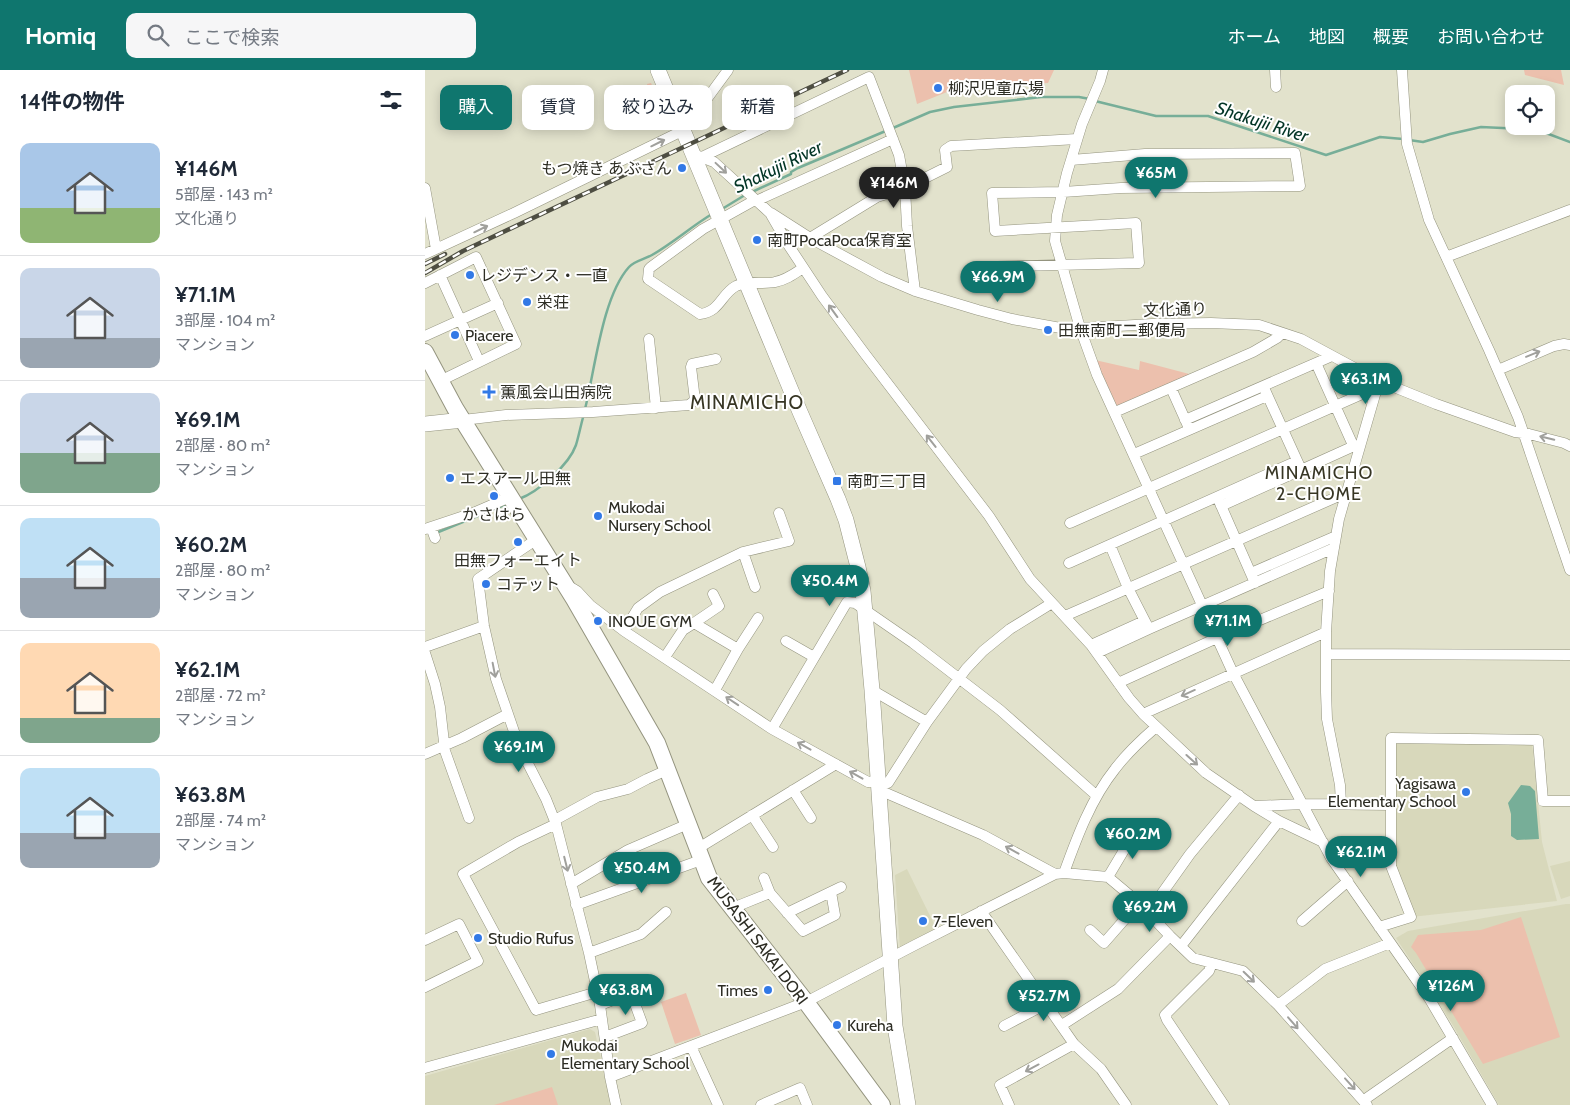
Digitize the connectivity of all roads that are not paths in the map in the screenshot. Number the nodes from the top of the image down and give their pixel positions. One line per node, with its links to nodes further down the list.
1 (658, 70): 6 (street)
2 (728, 70): 8 (street)
3 (1103, 70): 11 (street)
4 (1275, 70): 7 (street)
5 (1402, 70): 25 (street)
6 (664, 85)
7 (1275, 87)
8 (712, 91)
9 (683, 130): 12 (street); 23 (street, one-way to 9)
10 (893, 139): 12 (street); 15 (street); 17 (street)
11 (1077, 139): 13 (street); 15 (street)
12 (698, 155): 17 (street, 文化通り, one-way to 17); 20 (street)
13 (1071, 160): 16 (street); 16 (street)
14 (425, 188): 23 (street)
15 (905, 188): 22 (street); 32 (street)
16 (1063, 192): 21 (street); 21 (street)
17 (754, 199): 19 (street, 文化通り); 20 (street)
18 (1570, 210): 25 (street)
19 (771, 212): 22 (street, 文化通り); 28 (street)
20 (719, 220): 30 (street); 30 (street)
21 (1056, 228): 26 (street); 26 (street)
22 (810, 238): 32 (street, 文化通り)
23 (436, 249): 24 (street)
24 (425, 254)
25 (1446, 257): 45 (street)
26 (1062, 265): 27 (street); 35 (street)
27 (976, 267)
28 (803, 268): 30 (street); 86 (street, one-way to 28)
29 (440, 275): 31 (street); 33 (street); 34 (street)
30 (745, 282): 88 (street)
31 (425, 283)
32 (915, 291): 35 (street, 文化通り)
33 (497, 303): 34 (street); 43 (street)
34 (460, 320): 37 (street); 43 (street)
35 (1080, 328): 36 (street, 文化通り); 52 (street)
36 (1281, 332): 41 (street, 文化通り); 48 (street)
37 (425, 336)
38 (649, 339): 51 (street)
39 (1570, 345): 45 (street, one-way to 39)
40 (425, 352): 46 (main road, MUSASHI SAKAI DORI)
41 (1332, 356): 44 (street); 47 (street, 文化通り)
42 (716, 359): 51 (street)
43 (479, 361): 46 (street)
44 (1316, 363): 49 (street); 50 (street)
45 (1498, 370): 57 (street)
46 (440, 381): 53 (main road, MUSASHI SAKAI DORI)
47 (1379, 381): 50 (street); 57 (street, 文化通り); 59 (street)
48 (1171, 388): 52 (street); 55 (street)
49 (1265, 391): 55 (street); 56 (street)
50 (1336, 404): 56 (street); 59 (street)
51 (656, 408): 53 (street)
52 (1115, 412): 60 (street)
53 (463, 420): 54 (street); 64 (main road, MUSASHI SAKAI DORI)
54 (425, 424)
55 (1188, 425): 60 (street)
56 (1282, 428): 61 (street); 62 (street)
57 (1524, 434): 58 (street, 文化通り, one-way to 57); 79 (street)
58 (1570, 446)
59 (1357, 448): 61 (street); 63 (street)
60 (1134, 454): 62 (street)
61 (1300, 466): 65 (street)
62 (1149, 488): 67 (street); 68 (street)
63 (1347, 492): 70 (street); 73 (street)
64 (513, 502): 69 (street); 72 (main road, MUSASHI SAKAI DORI)
65 (1219, 502): 67 (street); 73 (street)
66 (779, 513): 76 (street)
67 (1164, 522): 74 (street); 78 (street)
68 (1070, 523)
69 (428, 528): 71 (street)
70 (1336, 536): 75 (street); 80 (street)
71 (435, 538)
72 (537, 539): 81 (main road, MUSASHI SAKAI DORI); 93 (street)
73 (1237, 540): 78 (street); 80 (street)
74 (1109, 546): 77 (street); 83 (street)
75 (1334, 548): 80 (street); 84 (street)
76 (743, 552): 82 (street); 94 (street)
77 (1069, 563)
78 (1184, 564): 83 (street); 87 (street)
79 (1570, 570)
80 (1253, 578): 87 (street)
81 (563, 582): 94 (street); 119 (main road, MUSASHI SAKAI DORI)
82 (755, 587)
83 (1128, 588): 89 (street); 92 (street)
84 (1329, 591): 95 (street); 96 (street)
85 (713, 594): 91 (street)
86 (1052, 603): 89 (street); 107 (street)
87 (1203, 606): 92 (street); 96 (street)
88 (863, 608): 105 (street); 107 (street); 110 (street)
89 (1065, 616): 100 (street)
90 (758, 618): 99 (street)
91 (694, 622): 99 (street); 104 (street)
92 (1147, 625): 100 (street)
93 (485, 626): 98 (street); 111 (street, one-way to 111)
94 (624, 631): 104 (street)
95 (1326, 632): 102 (street); 106 (street)
96 (1217, 638): 106 (street); 108 (street)
97 (787, 641): 105 (street)
98 (425, 647)
99 (738, 649): 109 (street)
100 (1094, 649): 108 (street)
101 (425, 653): 116 (street)
102 (1326, 654): 103 (street); 126 (street)
103 (1570, 655)
104 (665, 657): 109 (street)
105 (814, 657): 115 (street)
106 (1233, 673): 112 (street, one-way to 112); 125 (street)
107 (959, 678): 113 (street); 123 (street)
108 (1118, 683): 112 (street)
109 (715, 690): 115 (street, one-way to 109)
110 (872, 690): 113 (street); 120 (street)
111 (508, 714): 116 (street); 133 (street)
112 (1143, 714): 114 (street)
113 (927, 722): 120 (street)
114 (1156, 727): 122 (street, one-way to 122); 123 (street)
115 (773, 729): 118 (street, one-way to 115)
116 (445, 744): 117 (street); 130 (street)
117 (425, 754)
118 (836, 764): 120 (street, one-way to 118); 121 (street)
119 (667, 770): 133 (street); 134 (main road, MUSASHI SAKAI DORI)
120 (880, 788): 139 (street, one-way to 120); 162 (street)
121 (793, 790): 129 (street); 131 (street)
122 (1239, 795): 128 (street); 153 (street)
123 (1097, 796): 139 (street)
124 (1570, 800): 127 (street)
125 (1303, 804): 126 (street); 128 (street); 136 (street)
126 (1341, 804): 127 (street)
127 (1391, 805): 155 (street)
128 (1253, 806): 132 (street)
129 (752, 815): 137 (street); 138 (street)
130 (469, 818)
131 (811, 818)
132 (1279, 821): 136 (street); 160 (street)
133 (556, 822): 143 (street, one-way to 143); 165 (street)
134 (688, 824): 138 (main road, MUSASHI SAKAI DORI); 143 (street)
135 (1136, 830): 141 (street)
136 (1323, 842): 142 (street)
137 (773, 847)
138 (699, 854): 148 (street); 151 (main road, MUSASHI SAKAI DORI)
139 (1059, 874): 141 (street); 149 (street)
140 (764, 878): 146 (street)
141 (1108, 878): 147 (street)
142 (1347, 881): 154 (street); 155 (street)
143 (571, 884): 148 (street)
144 (841, 887): 145 (street)
145 (831, 892): 152 (street); 152 (street)
146 (770, 893): 151 (street); 152 (street)
147 (1139, 903): 153 (street); 156 (street)
148 (576, 904): 161 (street)
149 (981, 911): 162 (street); 168 (street)
150 (666, 912): 161 (street)
151 (735, 913): 166 (main road, MUSASHI SAKAI DORI)
152 (787, 913)
153 (1148, 913): 157 (street)
154 (1302, 921)
155 (1379, 927): 159 (street)
156 (1090, 930)
157 (1169, 936): 160 (street); 172 (street)
158 (425, 940): 164 (street)
159 (1391, 943): 169 (street); 174 (street)
160 (1181, 946): 163 (street)
161 (589, 953): 165 (street)
162 (890, 958): 166 (street); 185 (street)
163 (1212, 963): 169 (street, one-way to 169); 188 (street)
164 (425, 987)
165 (597, 992): 167 (street)
166 (806, 1002): 176 (street); 184 (main road, MUSASHI SAKAI DORI)
167 (600, 1004): 170 (street); 173 (street)
168 (1046, 1004): 171 (street); 172 (street)
169 (1278, 1005): 179 (street, one-way to 179)
170 (602, 1019): 173 (street); 177 (street)
171 (1004, 1026)
172 (1062, 1026): 175 (street)
173 (605, 1037): 178 (street)
174 (1453, 1038): 179 (street); 189 (street)
175 (1074, 1044): 186 (street, one-way to 186); 187 (street)
176 (691, 1046): 178 (street); 181 (street)
177 (425, 1068)
178 (610, 1077): 180 (street)
179 (1366, 1103)
180 (616, 1105)
181 (717, 1105)
182 (761, 1105): 183 (street)
183 (807, 1105)
184 (882, 1105)
185 (908, 1105)
186 (1009, 1105)
187 (1126, 1105)
188 (1224, 1105)
189 (1492, 1105)

